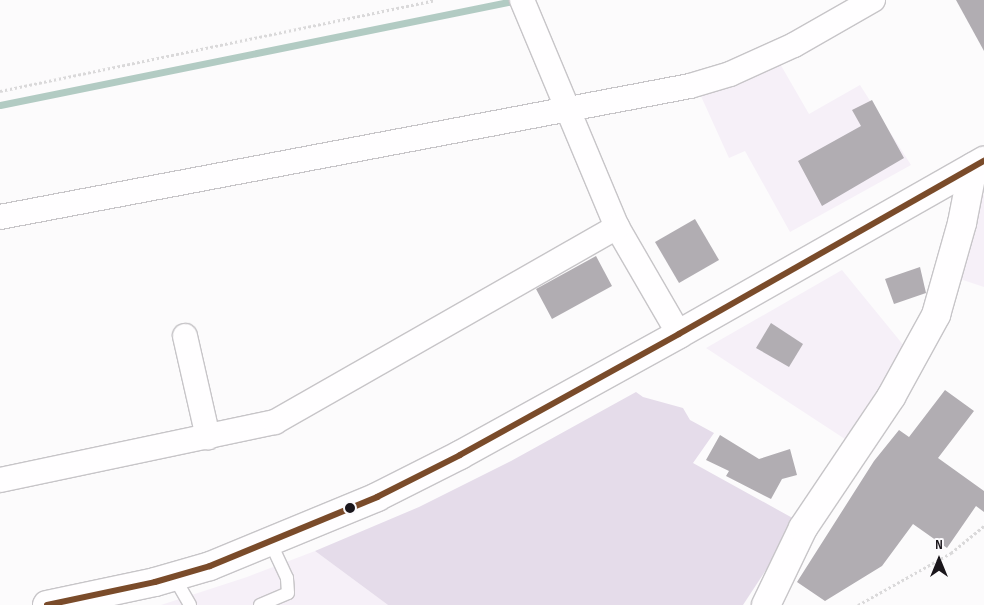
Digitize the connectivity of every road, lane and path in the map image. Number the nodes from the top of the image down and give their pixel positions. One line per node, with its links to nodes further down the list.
1 (434, 0): 4 (path)
2 (522, 0): 5 (street)
3 (873, 0): 5 (street)
4 (0, 90)
5 (567, 108): 7 (street); 8 (street)
6 (978, 164): 9 (main road); 19 (main road)
7 (0, 217)
8 (617, 227): 9 (street); 11 (street)
9 (678, 334): 14 (main road)
10 (185, 336): 11 (street)
11 (208, 437): 12 (street)
12 (0, 480)
13 (984, 526): 20 (path)
14 (270, 542): 15 (main road); 18 (lane)
15 (174, 577): 16 (main road); 17 (lane)
16 (47, 605)
17 (190, 605)
18 (260, 605)
19 (766, 605)
20 (858, 605)

